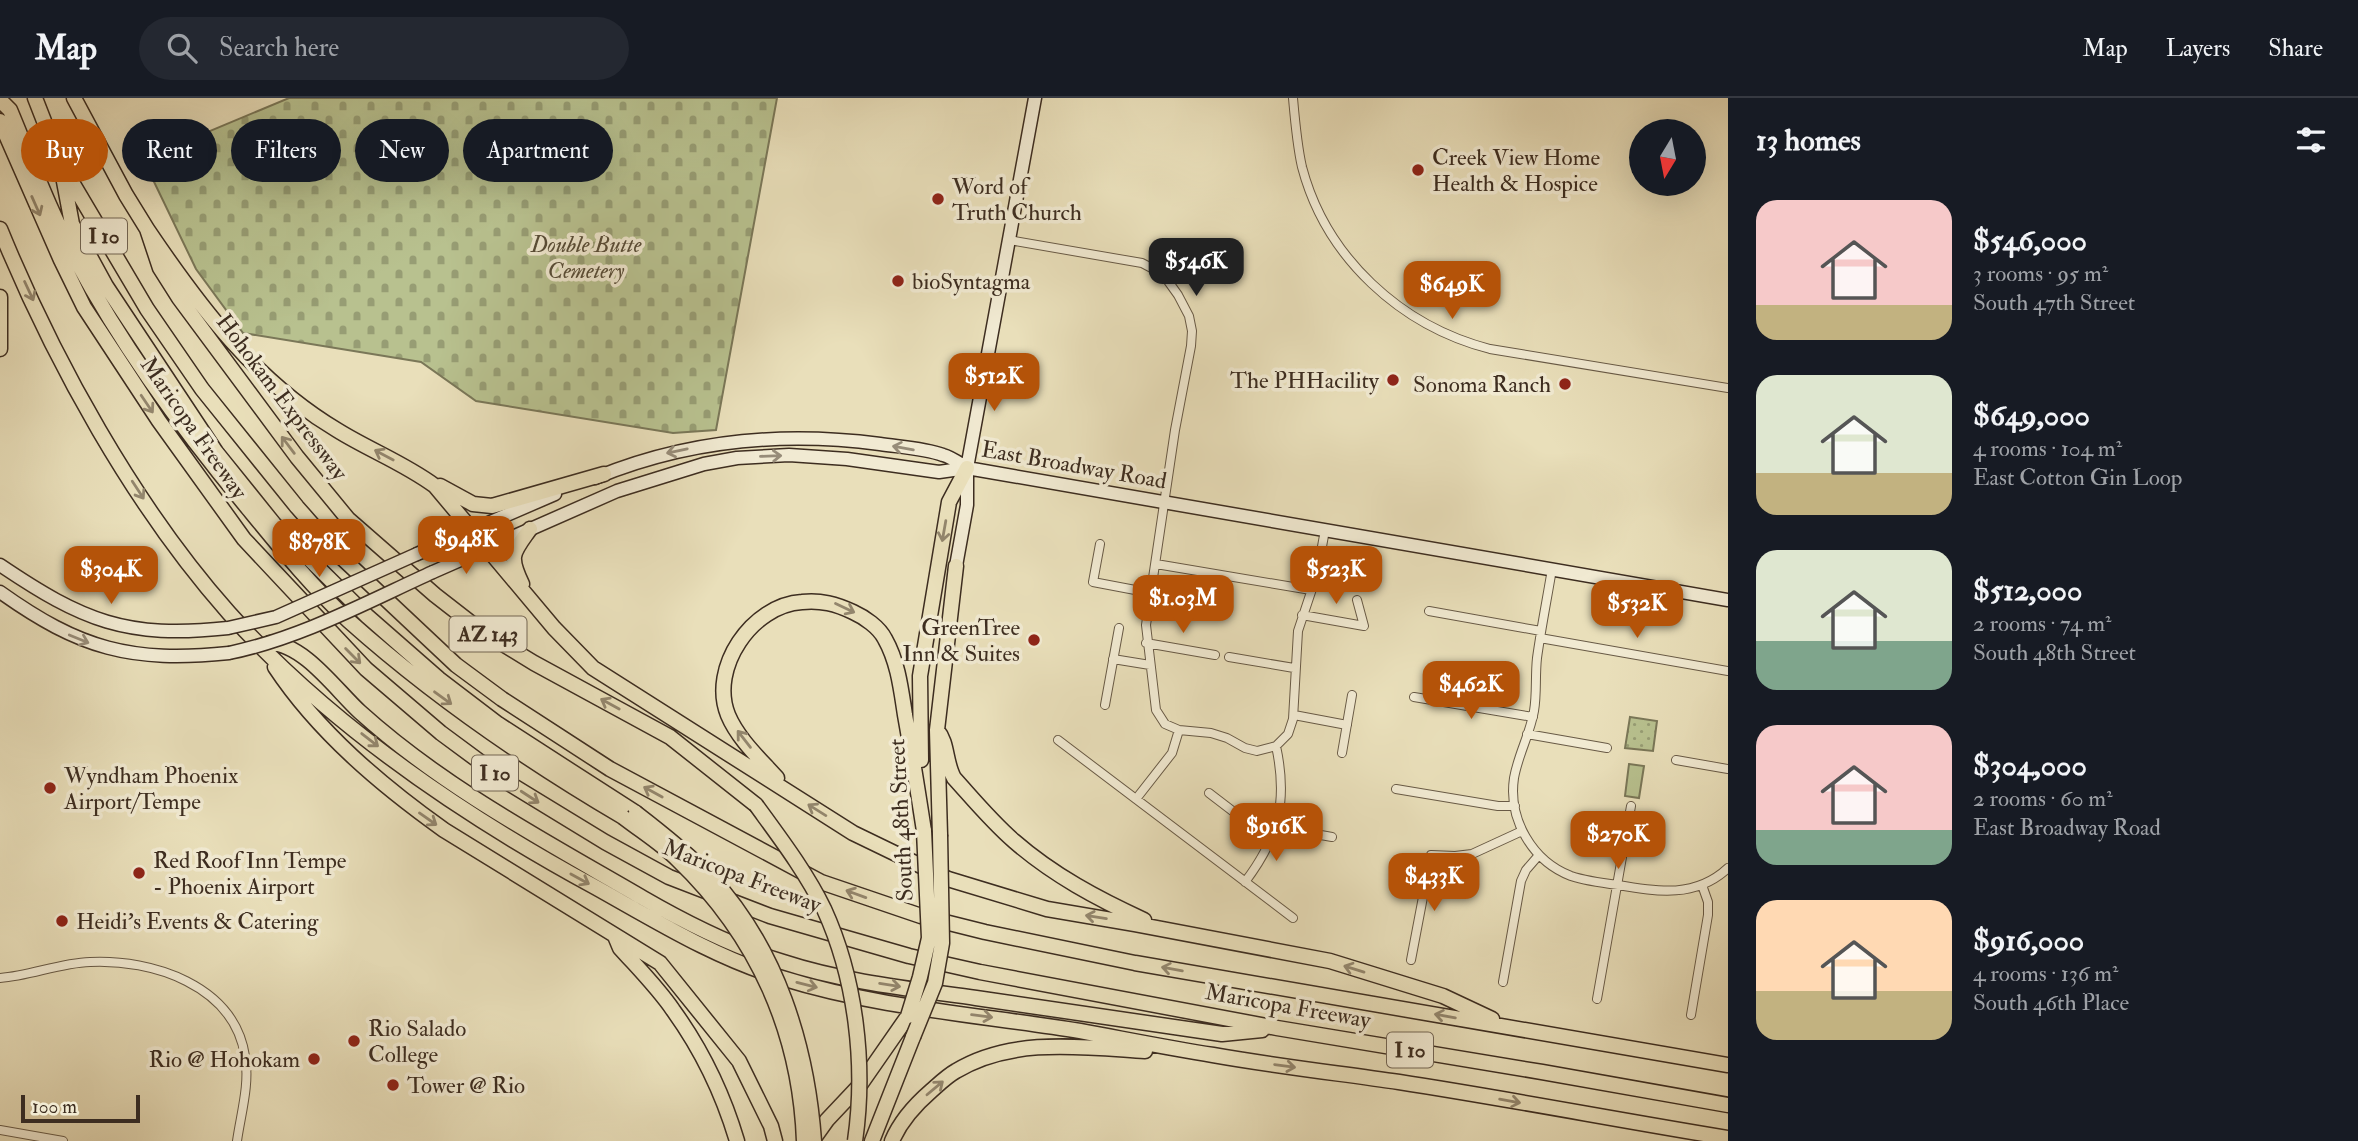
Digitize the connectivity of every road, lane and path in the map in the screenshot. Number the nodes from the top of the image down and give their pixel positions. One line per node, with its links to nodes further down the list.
1 (35, 98): 6 (highway, Maricopa Freeway / I 10)
2 (74, 98): 11 (highway, Hohokam Expressway / AZ 143)
3 (1035, 98): 12 (main road, South 48th Street)
4 (1293, 98): 15 (street)
5 (0, 100): 68 (highway, one-way to 68)
6 (43, 119)
7 (0, 121): 87 (highway, Maricopa Freeway / I 10, one-way to 87)
8 (64, 182): 68 (highway)
9 (72, 182): 88 (highway, Maricopa Freeway / I 10, one-way to 9)
10 (0, 229): 40 (highway, one-way to 40)
11 (147, 229): 18 (highway, one-way to 11); 100 (highway, Hohokam Expressway / AZ 143, one-way to 11, bridge)
12 (1009, 240): 16 (main road, South 48th Street); 19 (street)
13 (0, 297): 14 (highway)
14 (0, 349)
15 (1728, 388)
16 (967, 467): 17 (main road, East Broadway Road, one-way to 17); 19 (main road, East Broadway Road); 20 (main road, one-way to 16); 27 (main road, South 48th Street); 70 (highway, South 48th Street, one-way to 70)
17 (604, 474): 18 (highway); 21 (main road, East Broadway Road)
18 (421, 476): 21 (highway)
19 (1165, 502): 22 (main road, East Broadway Road); 25 (street)
20 (530, 529): 24 (main road); 34 (highway)
21 (471, 530): 24 (highway); 26 (main road, East Broadway Road, bridge)
22 (1325, 530): 28 (main road, East Broadway Road); 29 (street)
23 (1100, 544): 31 (street)
24 (486, 549): 34 (highway); 40 (main road, bridge)
25 (1156, 564): 29 (street); 31 (street)
26 (0, 565)
27 (956, 566): 53 (highway, South 48th Street)
28 (1552, 569): 33 (main road, East Broadway Road); 38 (street)
29 (1311, 590): 36 (street)
30 (0, 592): 40 (main road, one-way to 40, bridge)
31 (1151, 593): 39 (street)
32 (1357, 600): 36 (street)
33 (1728, 600)
34 (531, 601): 63 (highway)
35 (1429, 611): 38 (street)
36 (1302, 615): 45 (street)
37 (1119, 628): 43 (street)
38 (1541, 634): 46 (street); 51 (street)
39 (1146, 643): 41 (street); 44 (street)
40 (266, 646): 81 (highway, one-way to 81); 87 (highway, one-way to 87); 89 (highway, one-way to 89)
41 (1215, 655)
42 (1229, 657): 45 (street)
43 (1113, 659): 44 (street); 49 (street)
44 (1150, 665): 54 (street)
45 (1294, 668): 50 (street)
46 (1728, 671)
47 (1352, 695): 52 (street)
48 (1414, 697): 51 (street)
49 (1105, 705)
50 (1294, 715): 52 (street); 57 (street)
51 (1532, 717): 55 (street)
52 (1347, 725): 59 (street)
53 (937, 730): 80 (highway); 101 (highway, South 48th Street, bridge)
54 (1179, 730): 57 (street); 65 (street)
55 (1527, 734): 58 (street); 66 (street)
56 (1058, 740): 65 (street)
57 (1276, 746): 69 (street)
58 (1607, 748)
59 (1342, 753)
60 (1676, 760): 61 (street)
61 (1728, 769)
62 (1396, 789): 66 (street)
63 (788, 791): 70 (highway, one-way to 70); 80 (highway, one-way to 63)
64 (1209, 793): 72 (street)
65 (1136, 799): 76 (street)
66 (1514, 806): 71 (street)
67 (1630, 806): 77 (street)
68 (630, 815): 98 (highway, bridge); 99 (highway, bridge)
69 (1276, 827): 72 (street); 73 (street)
70 (924, 831): 99 (highway, South 48th Street, bridge)
71 (1522, 831): 74 (street); 82 (street)
72 (1273, 836): 76 (street)
73 (1332, 837)
74 (1539, 855): 77 (street); 84 (street)
75 (1726, 873): 78 (street)
76 (1245, 883): 79 (street)
77 (1617, 885): 78 (street); 85 (street)
78 (1702, 885): 86 (street)
79 (1293, 918)
80 (1163, 929): 88 (highway, one-way to 80)
81 (614, 935): 96 (highway); 97 (highway)
82 (1411, 960)
83 (0, 978): 95 (street)
84 (1503, 982)
85 (1597, 999)
86 (1691, 1016)
87 (1277, 1028): 91 (highway, Maricopa Freeway / I 10)
88 (1512, 1028): 90 (highway, Maricopa Freeway / I 10)
89 (1217, 1056): 93 (highway, one-way to 93); 102 (highway, one-way to 89)
90 (1728, 1065)
91 (1728, 1105)
92 (0, 1130): 94 (street)
93 (1728, 1138)
94 (63, 1141)
95 (237, 1141)
96 (737, 1141)
97 (775, 1141)
98 (804, 1141)
99 (813, 1141)
100 (855, 1141)
101 (872, 1141)
102 (892, 1141)

